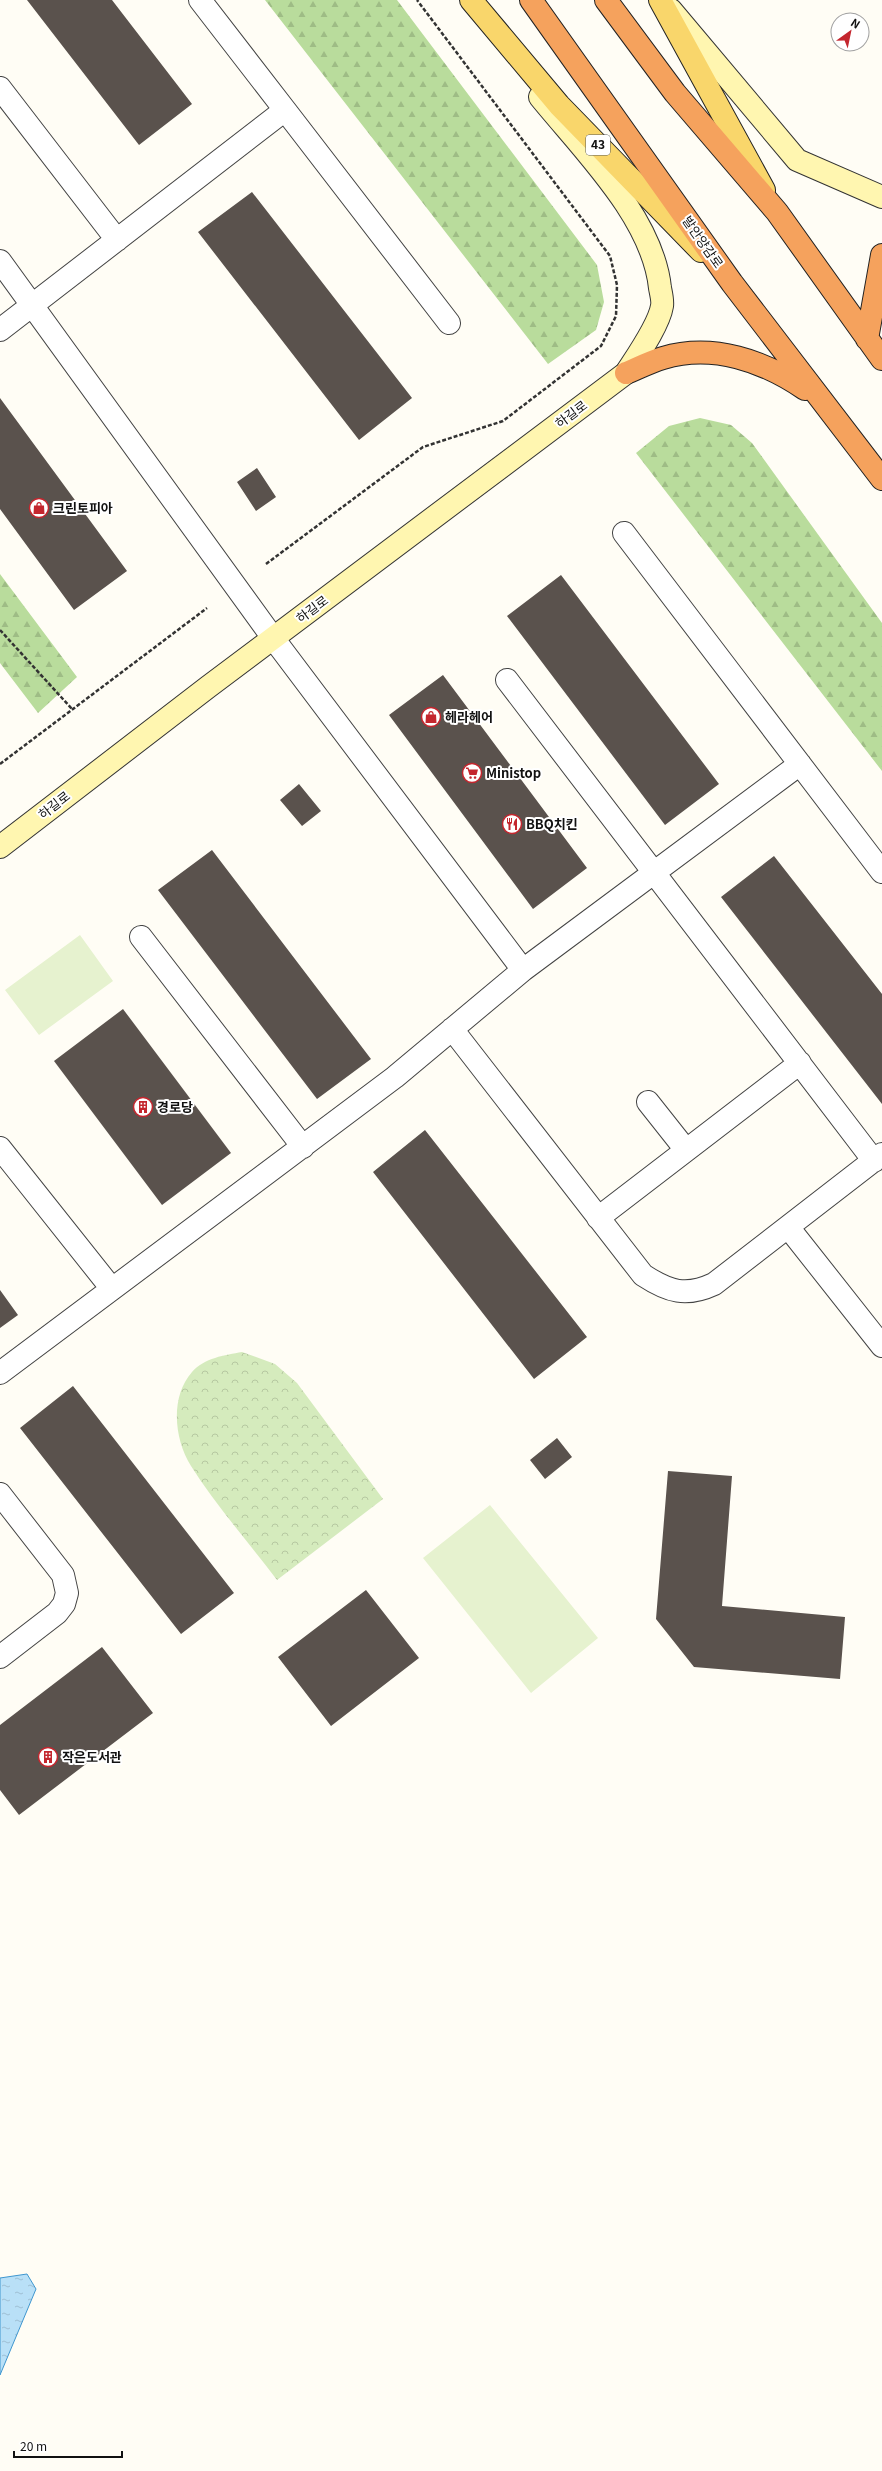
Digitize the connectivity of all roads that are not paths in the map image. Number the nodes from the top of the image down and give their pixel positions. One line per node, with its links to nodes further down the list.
1 (200, 0): 9 (street)
2 (462, 0): 21 (street, 하길로)
3 (471, 0): 15 (main road, 43)
4 (531, 0): 15 (highway, 발안양감로)
5 (606, 0): 11 (highway)
6 (660, 0): 11 (main road)
7 (663, 0): 10 (street)
8 (0, 88): 12 (street)
9 (286, 110): 12 (street); 17 (street)
10 (882, 197)
11 (776, 212): 19 (highway)
12 (117, 240): 16 (street)
13 (882, 254): 19 (highway)
14 (0, 261): 16 (street)
15 (732, 283): 22 (highway, 발안양감로 / 43)
16 (34, 305): 18 (street); 25 (street)
17 (449, 323)
18 (0, 330)
19 (867, 339): 20 (highway)
20 (882, 359)
21 (626, 373): 22 (highway); 25 (street, 하길로)
22 (819, 399): 23 (highway, 발안양감로 / 43)
23 (882, 479)
24 (624, 533): 27 (street)
25 (273, 638): 28 (street, 하길로); 32 (street)
26 (508, 680): 29 (street)
27 (800, 764): 29 (street); 30 (street)
28 (0, 847)
29 (654, 872): 32 (street); 34 (street)
30 (882, 872)
31 (141, 937): 36 (street)
32 (523, 970): 33 (street)
33 (452, 1030): 36 (street); 40 (street)
34 (800, 1063): 38 (street); 39 (street)
35 (648, 1102): 38 (street)
36 (303, 1147): 42 (street)
37 (0, 1148): 42 (street)
38 (686, 1150): 40 (street)
39 (878, 1158): 41 (street)
40 (598, 1218): 41 (street)
41 (788, 1227): 43 (street)
42 (112, 1289): 44 (street)
43 (882, 1346)
44 (0, 1373)
45 (0, 1494): 46 (street)
46 (0, 1657)

